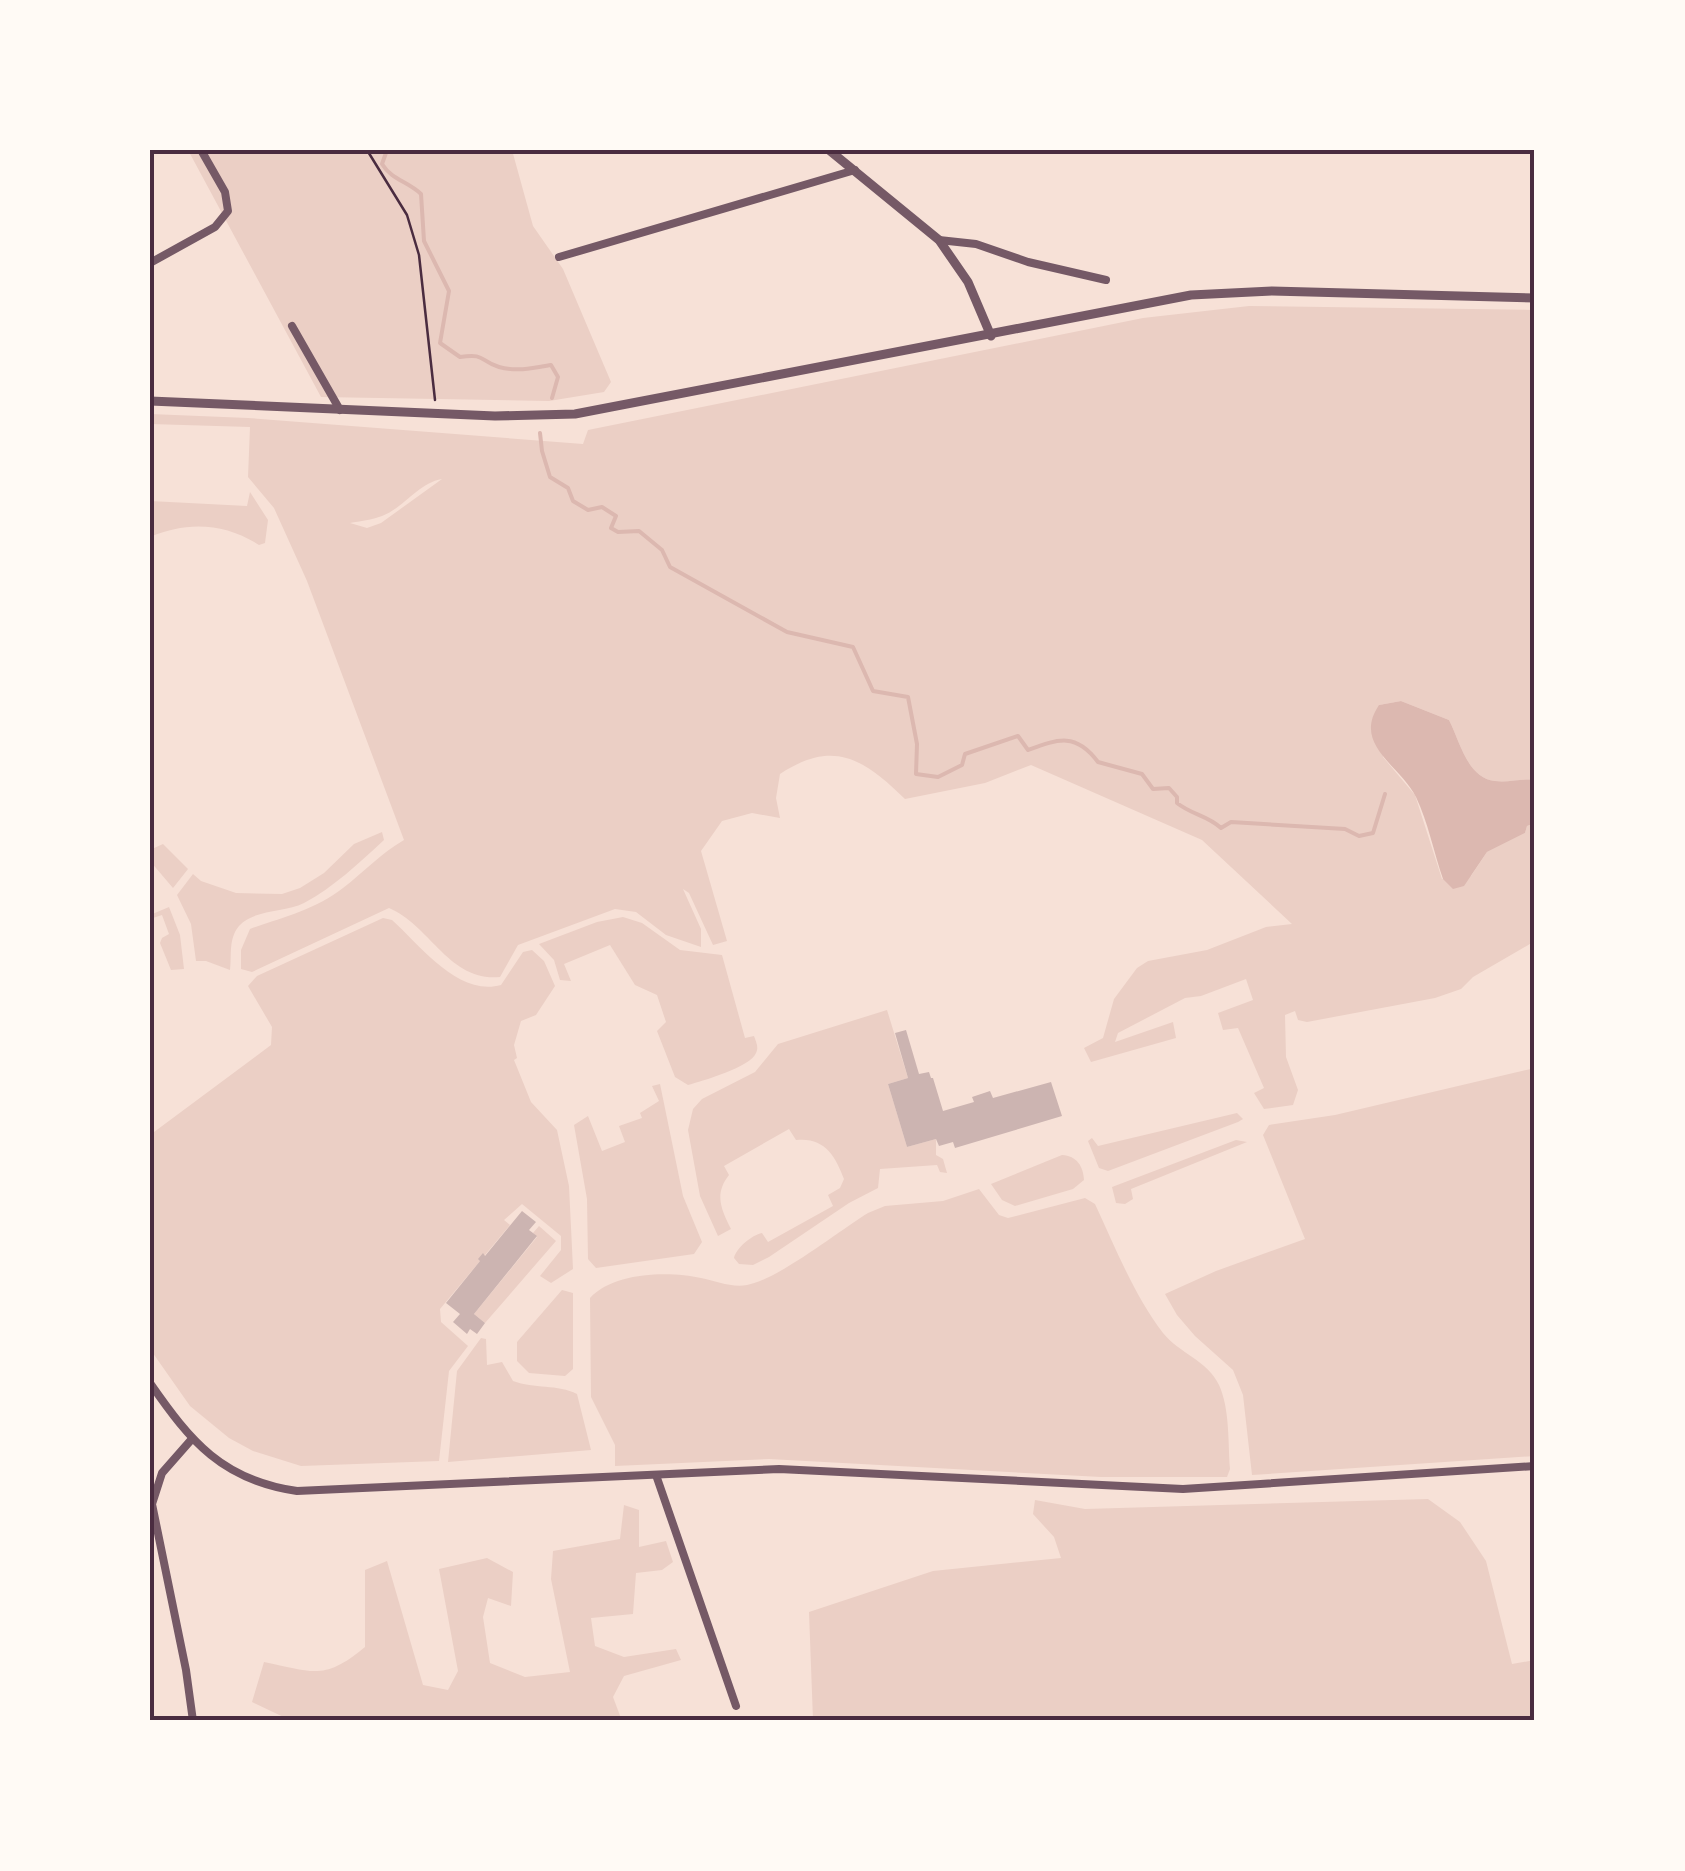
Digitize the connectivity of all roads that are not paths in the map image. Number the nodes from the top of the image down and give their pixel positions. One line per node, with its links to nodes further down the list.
1 (202, 150): 6 (street)
2 (830, 150): 3 (street)
3 (856, 170): 4 (street); 5 (street)
4 (939, 240): 7 (street); 10 (street)
5 (559, 256)
6 (150, 263)
7 (1106, 280)
8 (1535, 298): 10 (street)
9 (292, 326): 12 (street)
10 (991, 336): 12 (street)
11 (150, 402): 12 (street)
12 (340, 410)
13 (150, 1383): 14 (street)
14 (191, 1440): 16 (street); 17 (street)
15 (1535, 1466): 16 (street)
16 (656, 1474): 18 (street)
17 (151, 1504): 19 (street)
18 (736, 1706)
19 (192, 1721)

